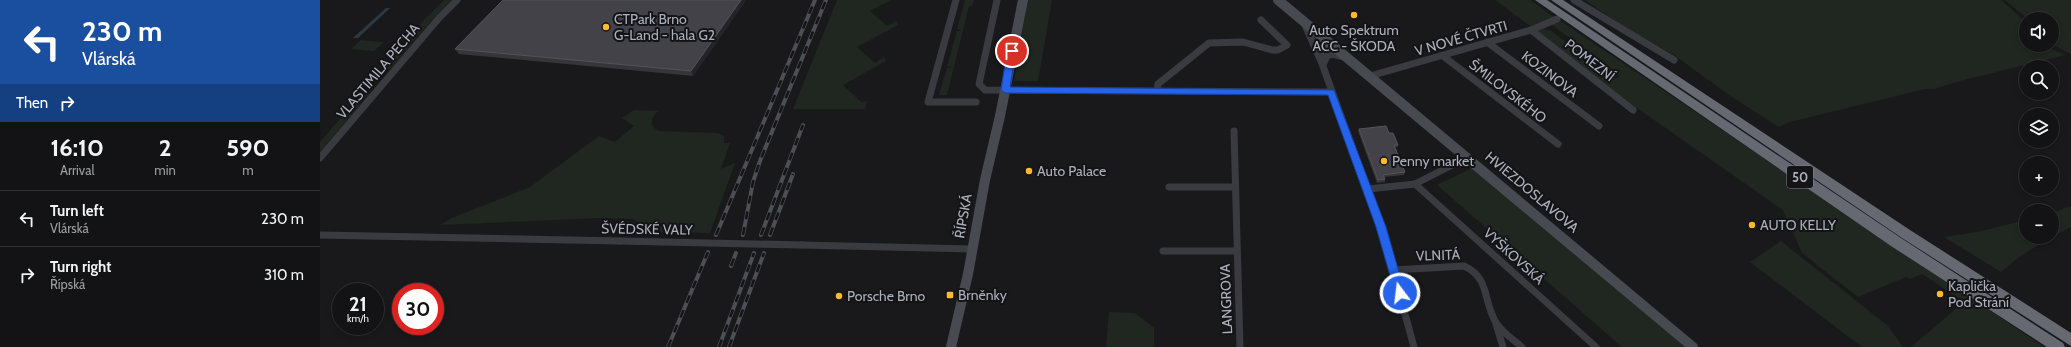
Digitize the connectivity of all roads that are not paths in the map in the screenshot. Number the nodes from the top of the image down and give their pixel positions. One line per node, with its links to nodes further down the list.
1 (457, 0): 28 (street, VLASTIMILA PECHA)
2 (956, 0): 22 (street)
3 (997, 0): 19 (street)
4 (1022, 0): 19 (main road, ŘÍPSKÁ)
5 (1278, 0): 8 (main road, HVIEZDOSLAVOVA)
6 (1574, 0): 16 (street)
7 (1551, 2): 39 (highway, 50); 47 (highway, 50)
8 (1300, 18): 12 (main road, HVIEZDOSLAVOVA); 17 (street)
9 (1557, 19): 11 (street, V NOVÉ ČTVRTI)
10 (1261, 20): 20 (street)
11 (1531, 30): 13 (street, V NOVÉ ČTVRTI); 23 (street, POMEZNÍ)
12 (1328, 42): 15 (main road, HVIEZDOSLAVOVA); 17 (street)
13 (1487, 42): 14 (street, V NOVÉ ČTVRTI); 24 (street, KOZINOVA)
14 (1443, 56): 18 (street, V NOVÉ ČTVRTI); 26 (street, ŠMILOVSKÉHO)
15 (1346, 57): 17 (street); 18 (main road, HVIEZDOSLAVOVA)
16 (1674, 60)
17 (1323, 65): 21 (street)
18 (1370, 76): 27 (main road, HVIEZDOSLAVOVA)
19 (1005, 90): 20 (street); 34 (main road, ŘÍPSKÁ)
20 (1157, 91): 21 (street)
21 (1331, 92): 32 (street)
22 (976, 102)
23 (1633, 110)
24 (1599, 126)
25 (1234, 131): 31 (street, LANGROVA)
26 (1558, 144)
27 (1468, 157): 29 (street); 46 (main road, HVIEZDOSLAVOVA)
28 (320, 158)
29 (1415, 184): 32 (street); 45 (street, VYŠKOVSKÁ)
30 (1169, 187): 31 (street)
31 (1235, 187): 36 (street, LANGROVA)
32 (1368, 189): 37 (street)
33 (320, 235): 34 (street, ŠVÉDSKÉ VALY, bridge)
34 (972, 249): 40 (main road, ŘÍPSKÁ)
35 (1163, 251): 36 (street, LANGROVA)
36 (1237, 251): 41 (street, LANGROVA)
37 (1394, 270): 38 (street, VLNITÁ); 42 (street)
38 (1495, 322): 43 (street, VLNITÁ); 44 (street, VLNITÁ)
39 (2071, 340)
40 (951, 347)
41 (1240, 347)
42 (1414, 347)
43 (1503, 347)
44 (1522, 347)
45 (1596, 347)
46 (1693, 347)
47 (2058, 347)

